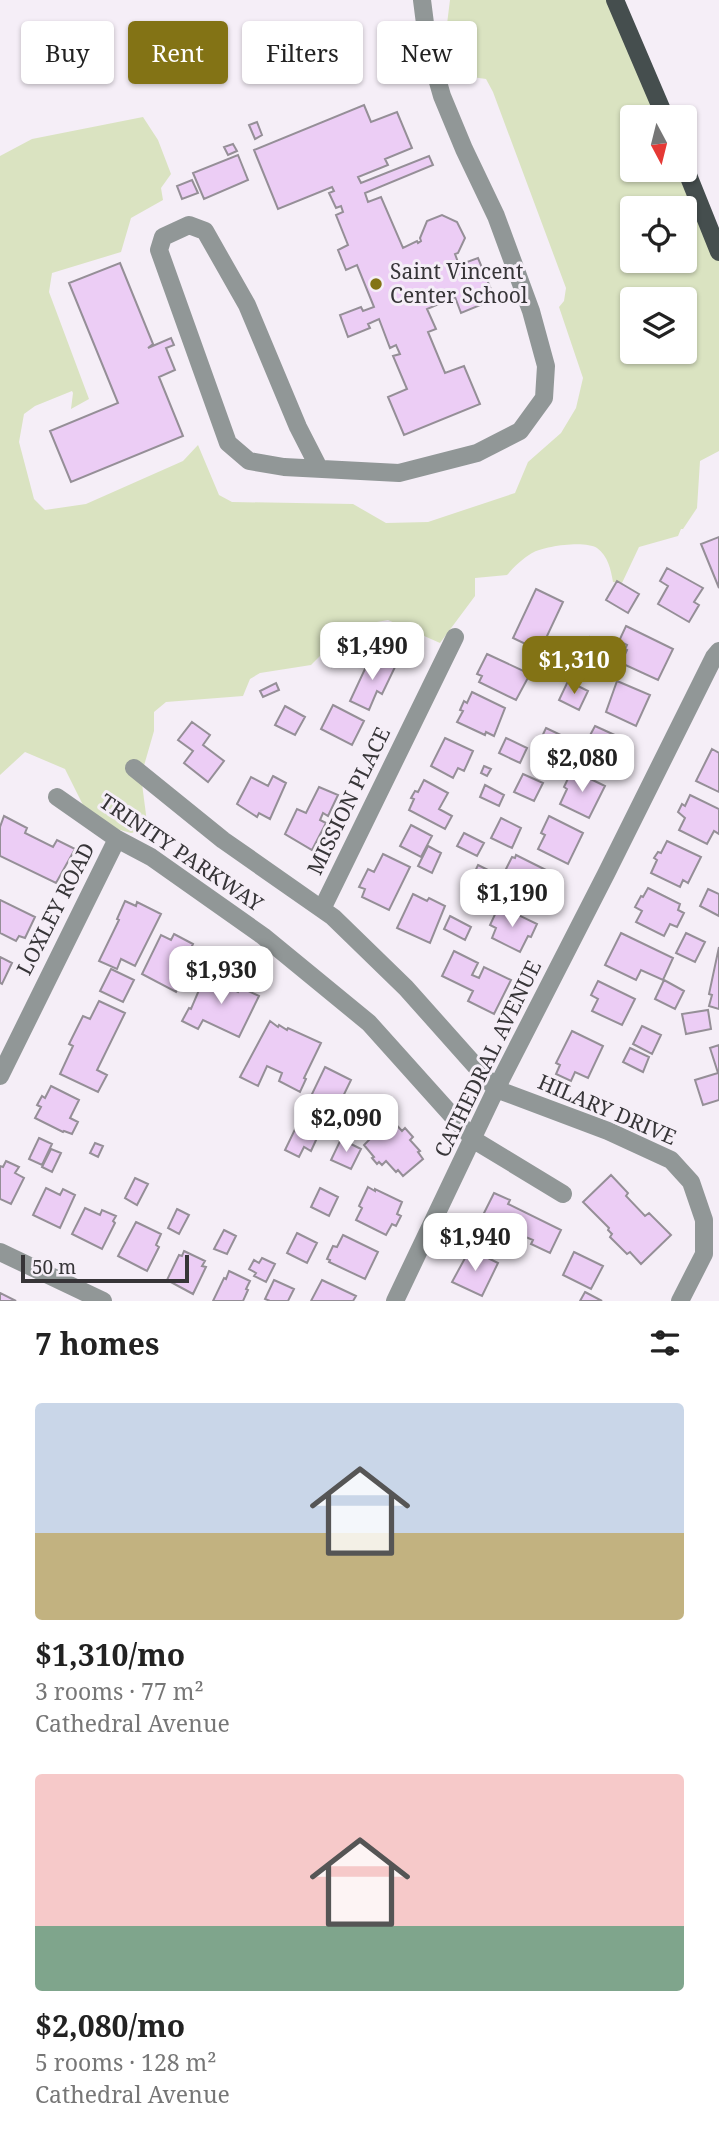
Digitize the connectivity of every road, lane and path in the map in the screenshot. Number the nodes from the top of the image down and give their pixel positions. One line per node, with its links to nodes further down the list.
1 (422, 0): 6 (street)
2 (615, 0): 3 (main road)
3 (660, 105)
4 (691, 182): 5 (main road)
5 (719, 252)
6 (319, 468): 6 (street)
7 (454, 637): 12 (street, MISSION PLACE)
8 (719, 651): 14 (street, CATHEDRAL AVENUE)
9 (134, 768): 12 (street)
10 (57, 797): 11 (street, TRINITY PARKWAY)
11 (117, 839): 13 (street, LOXLEY ROAD); 15 (street, TRINITY PARKWAY)
12 (322, 909): 14 (street)
13 (0, 1076)
14 (496, 1089): 15 (street, CATHEDRAL AVENUE); 20 (street, HILARY DRIVE)
15 (474, 1140): 16 (street, TRINITY PARKWAY); 19 (street, CATHEDRAL AVENUE)
16 (563, 1194)
17 (0, 1252): 18 (street)
18 (103, 1301)
19 (395, 1301)
20 (680, 1301)

